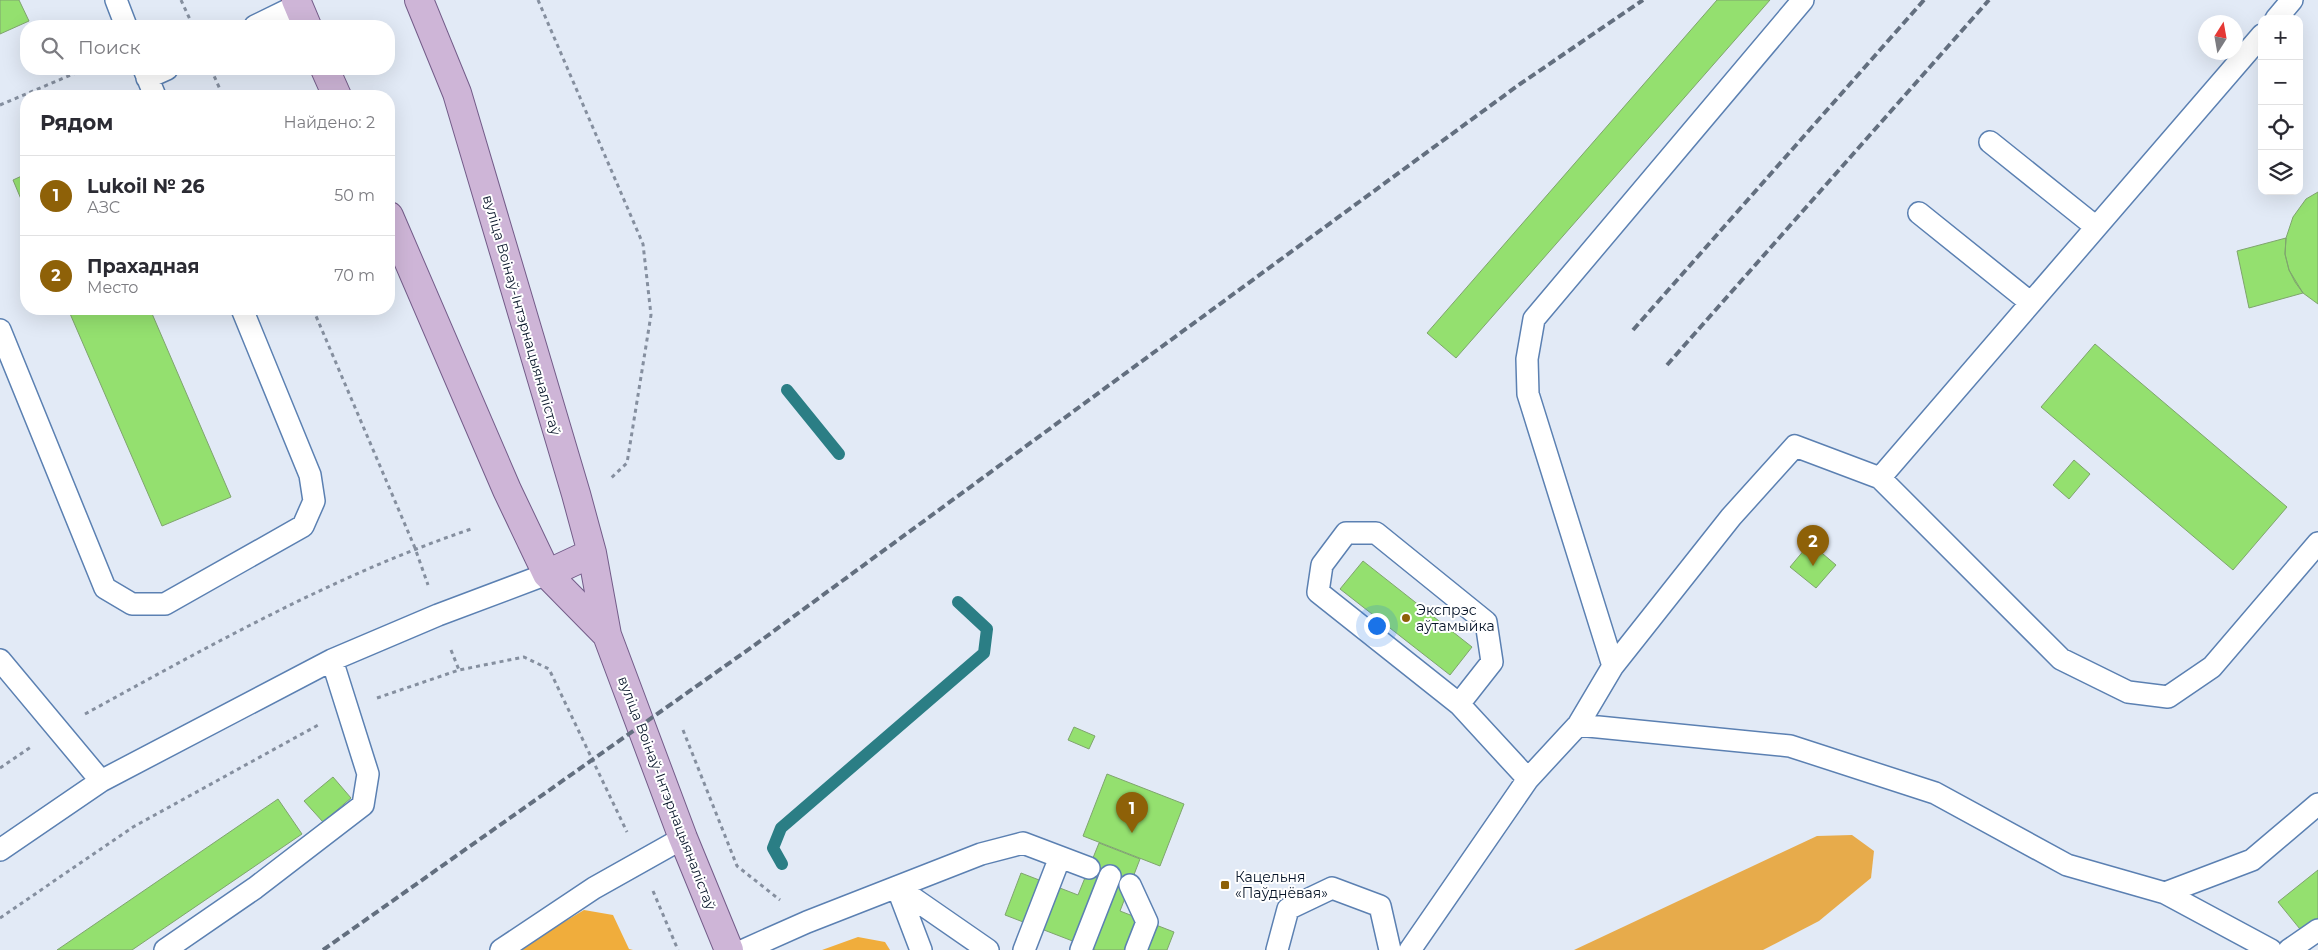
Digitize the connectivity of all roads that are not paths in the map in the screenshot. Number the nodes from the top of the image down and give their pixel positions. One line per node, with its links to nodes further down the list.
1 (116, 0): 7 (lane)
2 (419, 0): 21 (main road, вуліца Воінаў-Інтэрнацыяналістаў)
3 (1803, 0): 26 (lane)
4 (2292, 0): 6 (lane)
5 (300, 10): 8 (lane)
6 (2279, 15)
7 (124, 20)
8 (272, 20)
9 (2258, 40): 14 (lane)
10 (328, 75): 11 (main road)
11 (334, 90)
12 (1990, 142): 14 (lane)
13 (1919, 213): 16 (lane)
14 (2096, 227): 16 (lane)
15 (395, 230): 22 (main road, вуліца Воінаў-Інтэрнацыяналістаў)
16 (2031, 303): 19 (lane)
17 (244, 315): 18 (lane)
18 (0, 330)
19 (1880, 478): 20 (lane); 26 (lane)
20 (2318, 543)
21 (592, 553): 22 (main road); 23 (main road, вуліца Воінаў-Інтэрнацыяналістаў)
22 (547, 574): 23 (main road, вуліца Воінаў-Інтэрнацыяналістаў); 25 (lane)
23 (607, 635): 32 (main road, вуліца Воінаў-Інтэрнацыяналістаў)
24 (0, 660): 30 (lane)
25 (332, 660): 30 (lane); 41 (lane)
26 (1613, 666): 28 (lane)
27 (1459, 704): 27 (lane); 29 (lane)
28 (1578, 725): 29 (lane); 39 (lane)
29 (1528, 779): 52 (lane)
30 (101, 781): 33 (lane)
31 (2318, 804): 39 (lane)
32 (683, 838): 42 (lane); 43 (main road, вуліца Воінаў-Інтэрнацыяналістаў)
33 (0, 850)
34 (1060, 857): 35 (lane); 38 (lane); 47 (lane)
35 (1089, 868)
36 (1110, 876): 48 (lane)
37 (1130, 884): 49 (lane)
38 (897, 887): 44 (lane); 45 (lane); 46 (lane)
39 (2165, 893): 53 (lane)
40 (2318, 930): 54 (lane)
41 (165, 950)
42 (501, 950)
43 (729, 950)
44 (744, 950)
45 (921, 950)
46 (988, 950)
47 (1024, 950)
48 (1081, 950)
49 (1136, 950)
50 (1277, 950): 51 (lane)
51 (1390, 950)
52 (1410, 950)
53 (2271, 950)
54 (2289, 950)

